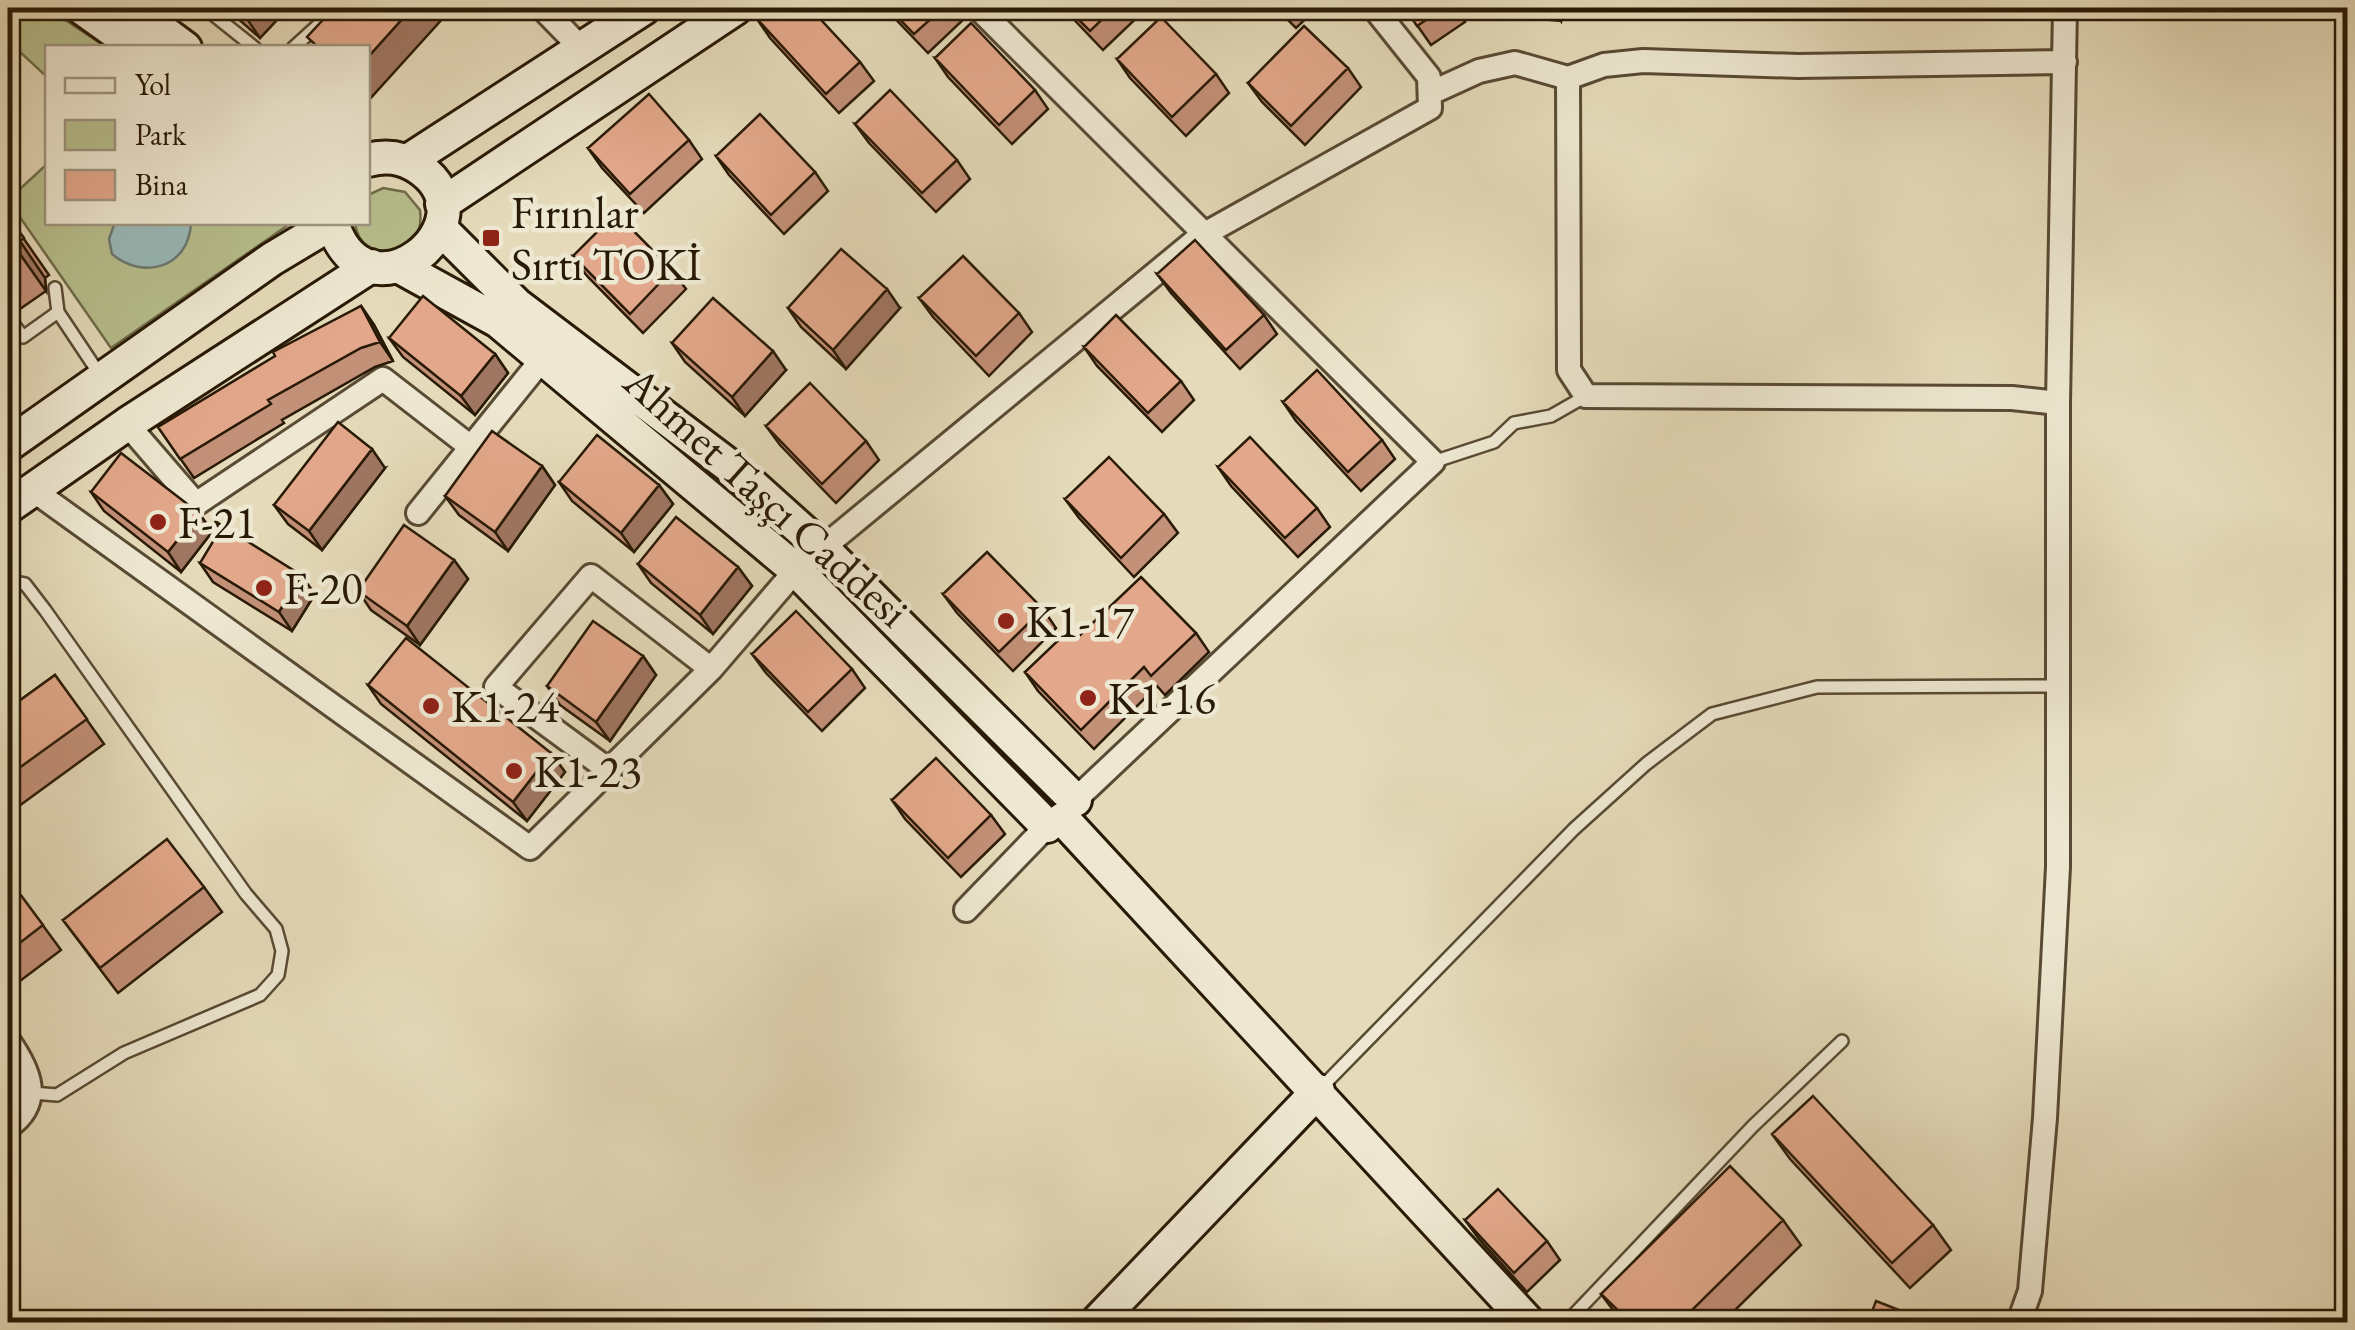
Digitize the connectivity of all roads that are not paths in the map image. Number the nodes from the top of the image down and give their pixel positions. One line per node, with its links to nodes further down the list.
1 (82, 8): 11 (main road)
2 (130, 8): 12 (main road)
3 (205, 8): 13 (lane)
4 (336, 8): 14 (lane)
5 (542, 8): 15 (street)
6 (644, 8): 15 (main road)
7 (736, 8): 21 (main road)
8 (978, 8): 24 (street)
9 (1374, 8): 18 (street)
10 (2065, 8): 16 (street)
11 (134, 45)
12 (181, 45)
13 (251, 45)
14 (297, 45)
15 (582, 49): 20 (main road)
16 (2065, 62): 17 (street); 32 (street)
17 (1568, 78): 18 (street); 31 (street)
18 (1433, 92): 24 (street)
19 (370, 159): 20 (main road)
20 (408, 161): 21 (main road, Ahmet Taşçı Caddesi)
21 (441, 216): 25 (main road); 39 (main road, Ahmet Taşçı Caddesi)
22 (329, 225): 30 (main road)
23 (333, 225): 25 (main road, Ahmet Taşçı Caddesi)
24 (1202, 236): 36 (street); 39 (street)
25 (386, 266): 29 (main road, Ahmet Taşçı Caddesi); 33 (main road)
26 (54, 288): 27 (lane)
27 (58, 312): 28 (lane); 30 (lane)
28 (9, 318)
29 (544, 358): 35 (street); 40 (main road, Ahmet Taşçı Caddesi)
30 (102, 379): 34 (main road)
31 (1586, 396): 32 (street); 36 (lane)
32 (2058, 402): 43 (street)
33 (127, 424): 35 (street); 37 (main road)
34 (8, 445)
35 (472, 448): 38 (street)
36 (1433, 462): 45 (street)
37 (20, 499): 44 (street)
38 (418, 513)
39 (824, 550): 40 (street); 45 (main road, Ahmet Taşçı Caddesi)
40 (796, 570): 42 (street); 45 (main road, Ahmet Taşçı Caddesi)
41 (8, 581): 50 (lane)
42 (711, 669): 44 (street); 44 (street)
43 (2057, 686): 49 (lane); 55 (street)
44 (610, 770)
45 (1062, 815): 46 (street); 49 (main road)
46 (966, 910)
47 (8, 1040): 50 (street)
48 (1842, 1041): 54 (lane)
49 (1318, 1091): 52 (main road); 53 (main road)
50 (32, 1093): 51 (street)
51 (8, 1126)
52 (1097, 1322)
53 (1528, 1322)
54 (1567, 1322)
55 (2019, 1322)

